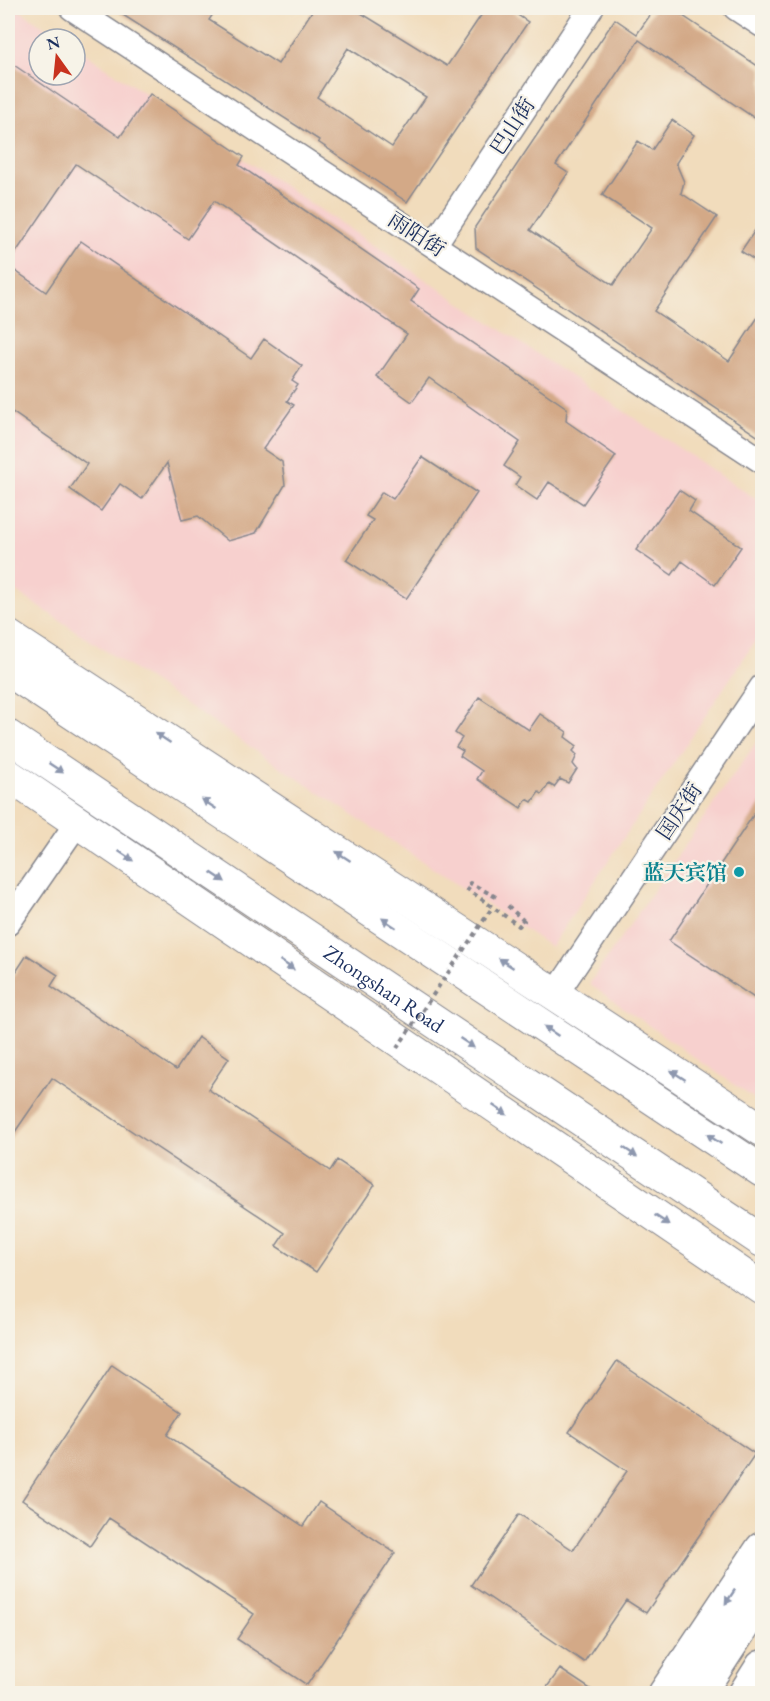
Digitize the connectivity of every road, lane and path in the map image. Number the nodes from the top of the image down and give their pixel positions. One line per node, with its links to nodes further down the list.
1 (72, 8): 5 (street, 雨阳街)
2 (591, 8): 5 (street, 巴山街)
3 (735, 8): 4 (street)
4 (762, 25)
5 (434, 245): 6 (street, 雨阳街)
6 (762, 461)
7 (8, 636): 17 (main road, one-way to 7)
8 (8, 670): 20 (main road, one-way to 8)
9 (762, 687): 17 (street, 国庆街)
10 (8, 736): 21 (main road, Zhongshan Road, one-way to 21)
11 (8, 775): 12 (main road)
12 (77, 823): 16 (street); 22 (main road, one-way to 22)
13 (496, 897): 15 (path)
14 (507, 905): 15 (path)
15 (492, 908): 18 (path, bridge)
16 (8, 923)
17 (555, 995): 19 (main road, one-way to 17)
18 (397, 1048)
19 (762, 1130)
20 (762, 1171)
21 (762, 1241)
22 (762, 1288)
23 (762, 1549): 26 (highway, one-way to 26)
24 (762, 1596): 27 (highway)
25 (762, 1667): 28 (highway)
26 (665, 1694)
27 (698, 1694)
28 (745, 1694)

